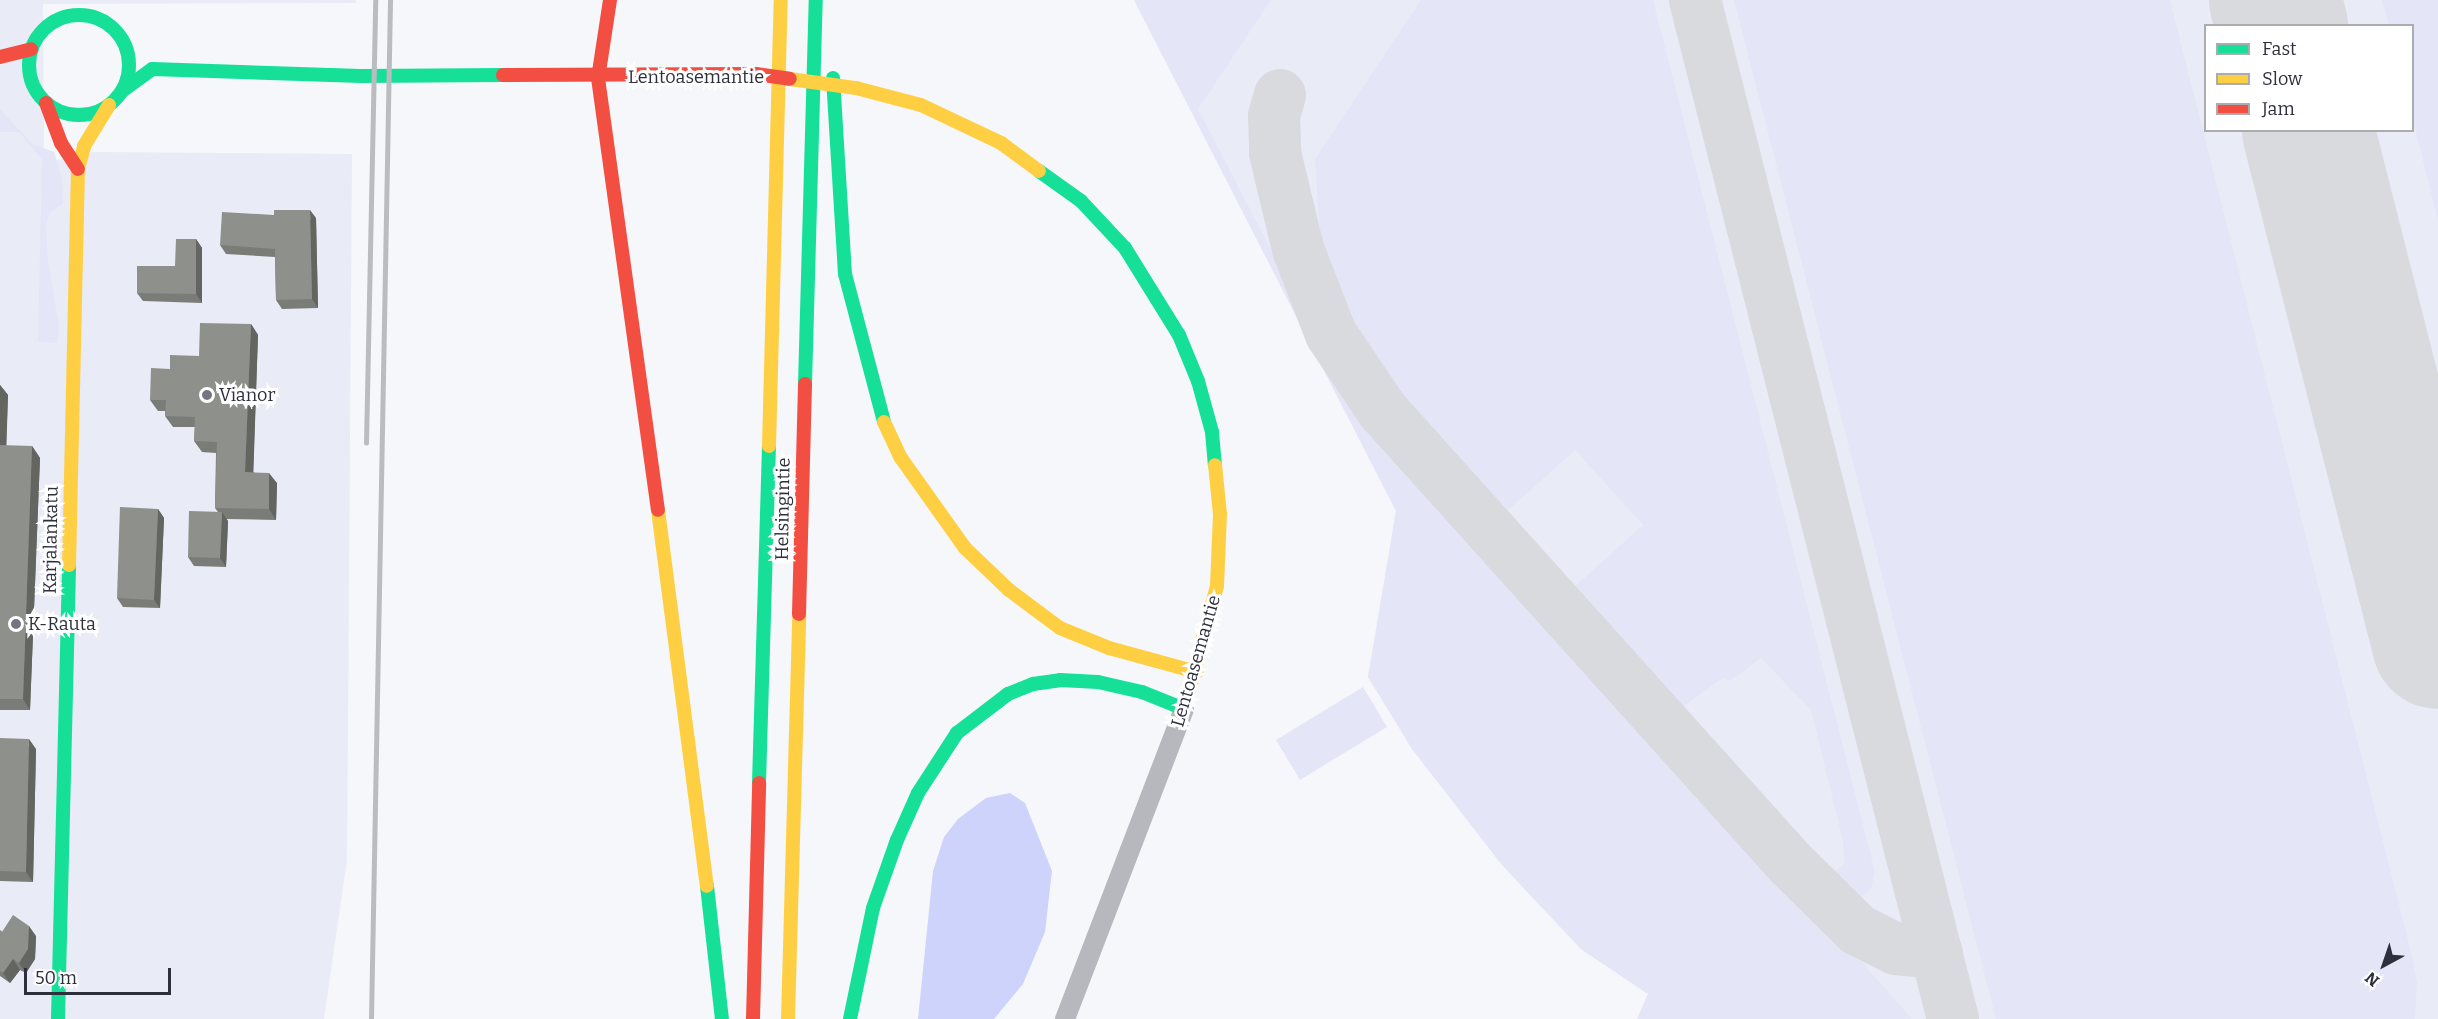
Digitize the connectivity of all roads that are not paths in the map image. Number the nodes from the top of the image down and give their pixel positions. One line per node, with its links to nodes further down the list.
1 (63, 0): 7 (main road)
2 (96, 0): 6 (main road)
3 (610, 0): 15 (main road)
4 (781, 0): 24 (main road, Helsingintie)
5 (816, 0): 25 (main road, Helsingintie)
6 (103, 20): 7 (main road); 8 (main road)
7 (50, 23): 9 (main road)
8 (122, 38): 12 (main road); 16 (main road)
9 (31, 49): 10 (main road); 14 (main road)
10 (0, 57)
11 (834, 62): 20 (main road)
12 (152, 69): 15 (main road, Lentoasemantie); 16 (main road)
13 (10, 75): 14 (main road)
14 (30, 78): 17 (main road)
15 (598, 78): 20 (main road, Lentoasemantie); 23 (main road)
16 (122, 91): 18 (main road)
17 (46, 103): 18 (main road); 19 (main road)
18 (109, 105): 19 (main road, Karjalankatu)
19 (78, 169): 22 (main road, Karjalankatu)
20 (1197, 672): 21 (main road, Lentoasemantie)
21 (1185, 709): 26 (main road); 27 (street, Lentoasemantie)
22 (57, 1019)
23 (722, 1019)
24 (753, 1019)
25 (788, 1019)
26 (850, 1019)
27 (1065, 1019)

